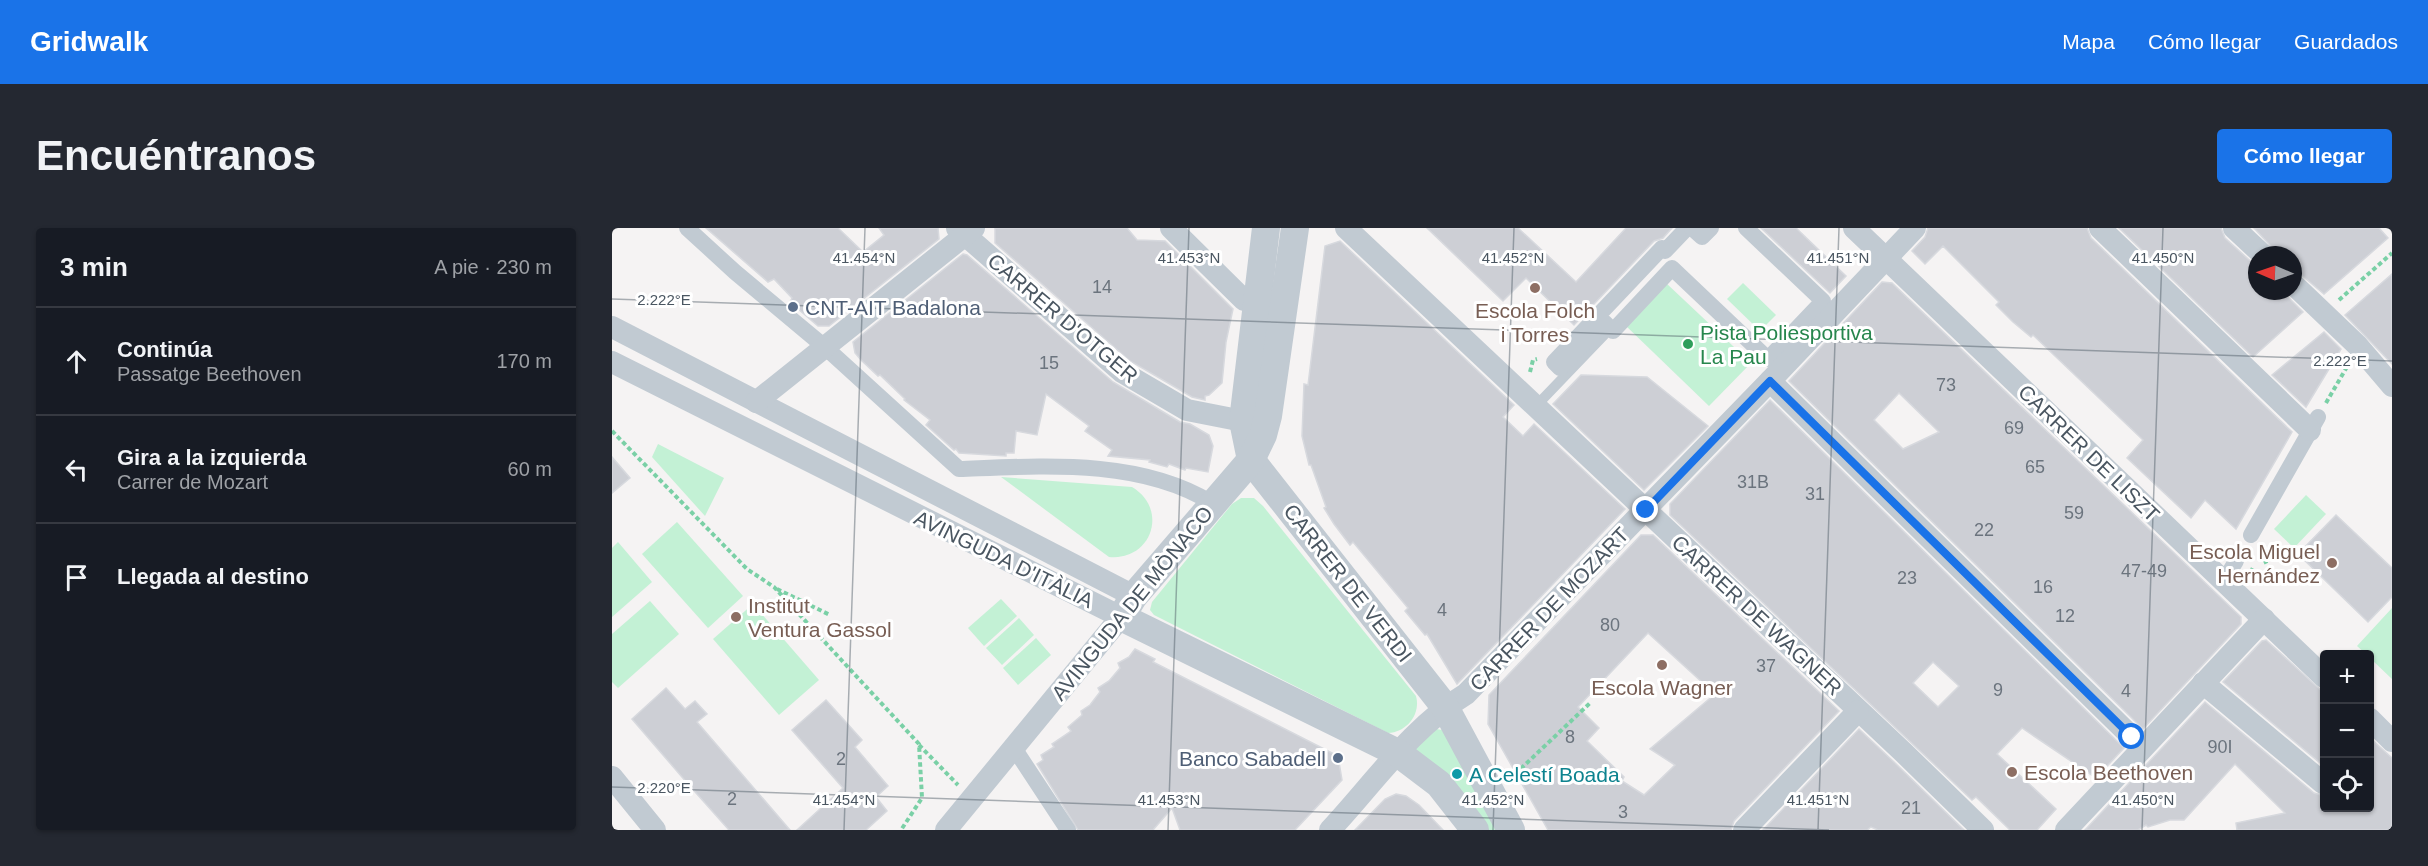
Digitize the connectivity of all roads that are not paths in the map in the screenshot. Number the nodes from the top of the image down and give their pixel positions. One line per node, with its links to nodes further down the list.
1 (687, 228): 21 (street)
2 (1171, 228): 18 (street)
3 (1266, 228): 18 (street)
4 (1295, 228): 23 (street, AVINGUDA DE MÒNACO)
5 (1346, 228): 27 (street, CARRER DE WAGNER)
6 (1687, 228): 9 (street)
7 (1692, 228): 8 (street)
8 (1711, 228)
9 (1746, 228)
10 (1854, 228): 16 (street, CARRER DE LISZT)
11 (1915, 228): 16 (street, CARRER DE MOZART)
12 (2100, 228): 29 (street)
13 (2234, 228): 15 (street)
14 (965, 230): 21 (street); 28 (street, CARRER D'OTGER)
15 (2253, 246)
16 (1885, 259): 24 (street, CARRER DE MOZART); 35 (street, CARRER DE LISZT)
17 (2302, 293): 25 (street)
18 (1256, 301): 23 (street, AVINGUDA DE MÒNACO); 28 (street)
19 (612, 327): 26 (street, AVINGUDA D'ITÀLIA)
20 (1607, 332): 27 (lane)
21 (826, 348): 26 (street); 31 (street)
22 (612, 362): 36 (street, AVINGUDA D'ITÀLIA)
23 (1273, 376): 30 (street, AVINGUDA DE MÒNACO)
24 (1770, 381): 32 (street, CARRER DE MOZART); 42 (street)
25 (2392, 386)
26 (756, 402): 36 (street, AVINGUDA D'ITÀLIA)
27 (1536, 406): 32 (street, CARRER DE WAGNER)
28 (1243, 421): 30 (street)
29 (2314, 423): 33 (street)
30 (1251, 460): 31 (street, AVINGUDA DE MÒNACO); 40 (street, CARRER DE VERDI)
31 (1212, 503): 36 (street, AVINGUDA DE MÒNACO)
32 (1646, 510): 40 (street, CARRER DE MOZART); 41 (street, CARRER DE WAGNER)
33 (2251, 535)
34 (2236, 561): 35 (street)
35 (2224, 581): 37 (street, CARRER DE LISZT)
36 (1127, 607): 43 (street, AVINGUDA DE MÒNACO); 44 (street, AVINGUDA D'ITÀLIA)
37 (2264, 620): 38 (street, CARRER DE LISZT); 39 (street)
38 (2320, 672)
39 (2203, 683): 42 (street); 46 (street)
40 (1445, 707): 44 (street, CARRER DE MOZART); 52 (street, CARRER DE VERDI)
41 (1858, 711): 53 (street); 54 (street, CARRER DE WAGNER)
42 (2142, 747): 55 (street)
43 (1014, 748): 48 (street, AVINGUDA DE MÒNACO); 49 (street)
44 (1398, 753): 50 (street, CARRER DE MOZART); 51 (street, AVINGUDA D'ITÀLIA)
45 (612, 777): 47 (street)
46 (2320, 780)
47 (655, 830)
48 (946, 830)
49 (1068, 830)
50 (1330, 830)
51 (1475, 830)
52 (1511, 830)
53 (1744, 830)
54 (1983, 830)
55 (2066, 830)

